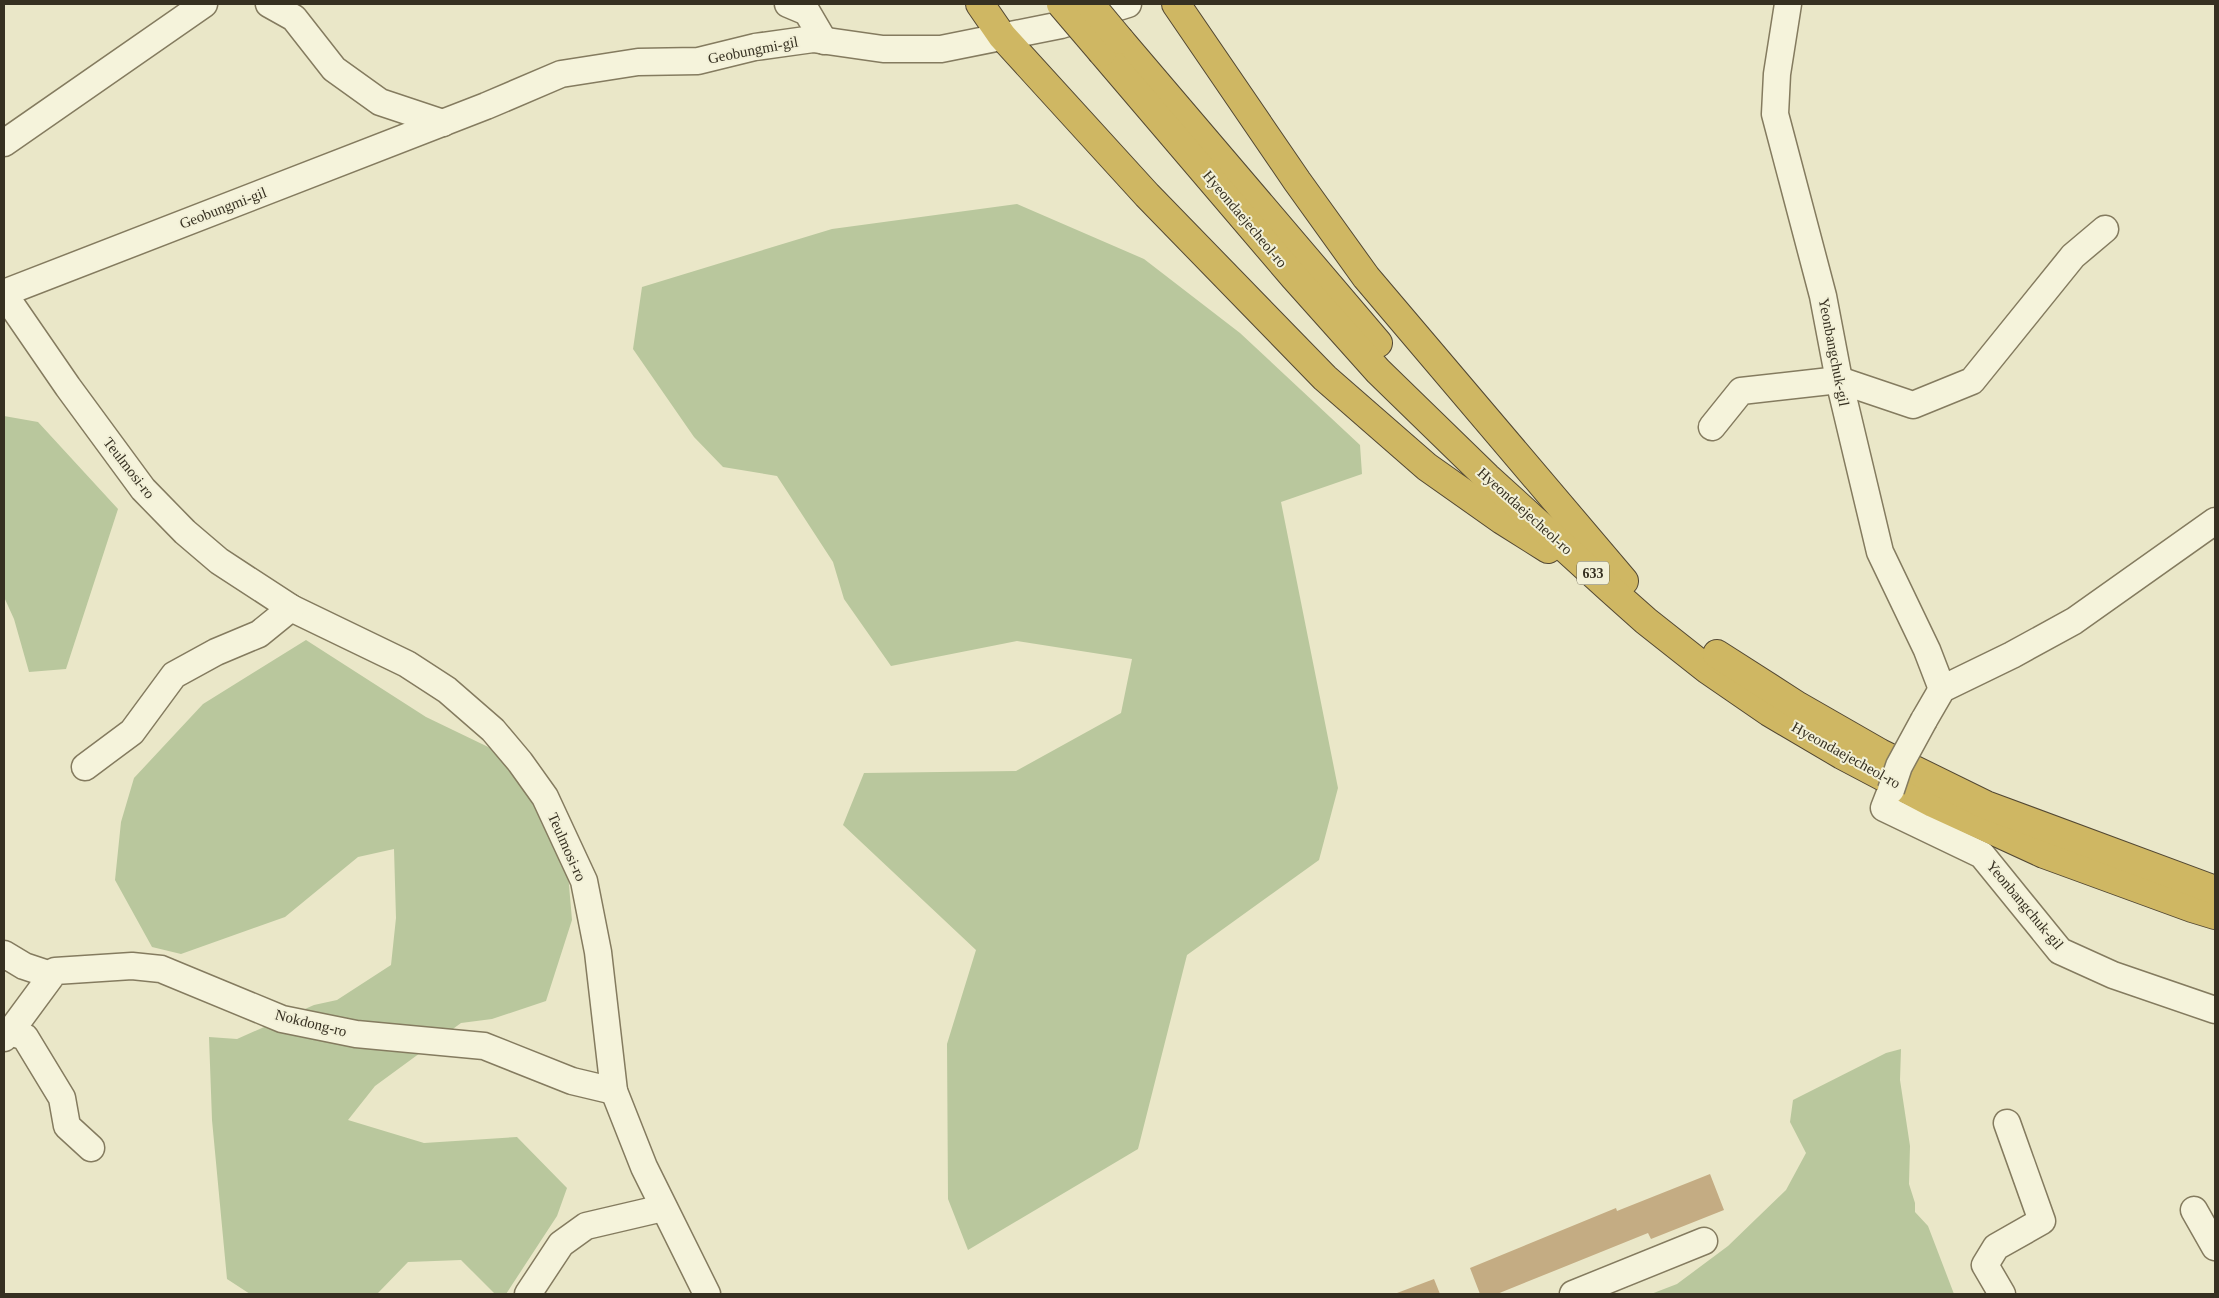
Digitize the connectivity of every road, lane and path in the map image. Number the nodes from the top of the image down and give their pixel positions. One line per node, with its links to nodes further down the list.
1 (204, 4): 15 (street)
2 (269, 4): 10 (street)
3 (788, 4): 12 (street)
4 (980, 4): 11 (highway)
5 (1061, 4): 13 (highway, Hyeondaejecheol-ro / 633, bridge)
6 (1090, 4): 13 (highway, Hyeondaejecheol-ro / 633, bridge)
7 (1128, 4): 11 (street, Geobungmi-gil)
8 (1176, 4): 21 (highway)
9 (1788, 4): 18 (street, Yeonbangchuk-gil)
10 (288, 11): 14 (street)
11 (1002, 36): 12 (street, Geobungmi-gil); 21 (highway)
12 (824, 41): 14 (street, Geobungmi-gil)
13 (1111, 46): 21 (highway, Hyeondaejecheol-ro / 633)
14 (443, 122): 17 (street, Geobungmi-gil)
15 (4, 143)
16 (2105, 229): 18 (street)
17 (4, 293): 22 (street, Teulmosi-ro)
18 (1839, 380): 19 (street); 23 (street, Yeonbangchuk-gil)
19 (1712, 426)
20 (2215, 521): 23 (street)
21 (1617, 585): 25 (highway, Hyeondaejecheol-ro / 633); 26 (highway, Hyeondaejecheol-ro / 633)
22 (291, 608): 24 (street); 31 (street, Teulmosi-ro)
23 (1942, 689): 29 (street, Yeonbangchuk-gil, bridge)
24 (85, 766)
25 (2215, 890)
26 (2215, 915)
27 (4, 954): 28 (street)
28 (51, 975): 30 (street); 31 (street, Nokdong-ro)
29 (2215, 1010)
30 (7, 1035): 33 (street)
31 (614, 1091): 34 (street, Teulmosi-ro)
32 (2007, 1123): 41 (street)
33 (91, 1148)
34 (663, 1208): 38 (street); 39 (street, Teulmosi-ro)
35 (2194, 1210): 37 (street)
36 (1704, 1241): 40 (street)
37 (2215, 1247)
38 (528, 1294)
39 (707, 1294)
40 (1573, 1294)
41 (2002, 1294)

